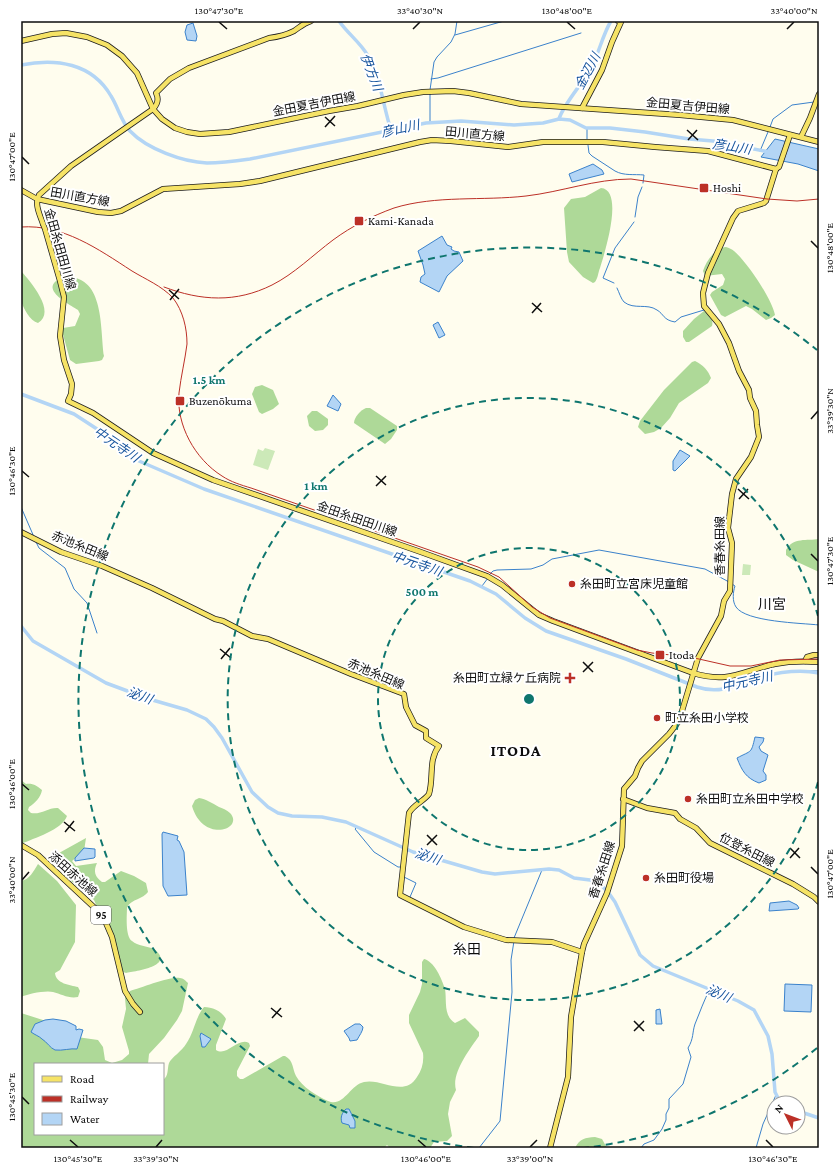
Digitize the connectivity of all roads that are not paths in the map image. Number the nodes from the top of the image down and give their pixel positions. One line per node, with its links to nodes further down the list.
1 (311, 21): 6 (main road)
2 (619, 21): 5 (main road)
3 (21, 41): 6 (main road, 金田夏吉伊田線)
4 (819, 94): 8 (main road)
5 (580, 107): 6 (main road, 金田夏吉伊田線); 7 (main road, 金田夏吉伊田線)
6 (152, 110): 12 (main road)
7 (789, 137): 8 (main road); 10 (main road)
8 (801, 137): 9 (main road)
9 (819, 142)
10 (777, 168): 12 (main road, 田川直方線); 17 (main road, 香春糸田線)
11 (21, 190): 12 (main road, 田川直方線)
12 (37, 199): 17 (main road, 金田糸田田川線, bridge)
13 (21, 532): 21 (main road, 赤池糸田線)
14 (819, 655): 15 (main road)
15 (805, 661): 16 (main road, 金田糸田田川線); 17 (main road, 金田糸田田川線)
16 (819, 662)
17 (693, 674): 18 (main road, 香春糸田線)
18 (623, 799): 20 (main road, 位登糸田線); 21 (main road, 香春糸田線)
19 (21, 845): 22 (main road, 添田赤池線 / 95)
20 (819, 902)
21 (582, 952): 23 (main road, 香春糸田線)
22 (140, 1012)
23 (550, 1148)

